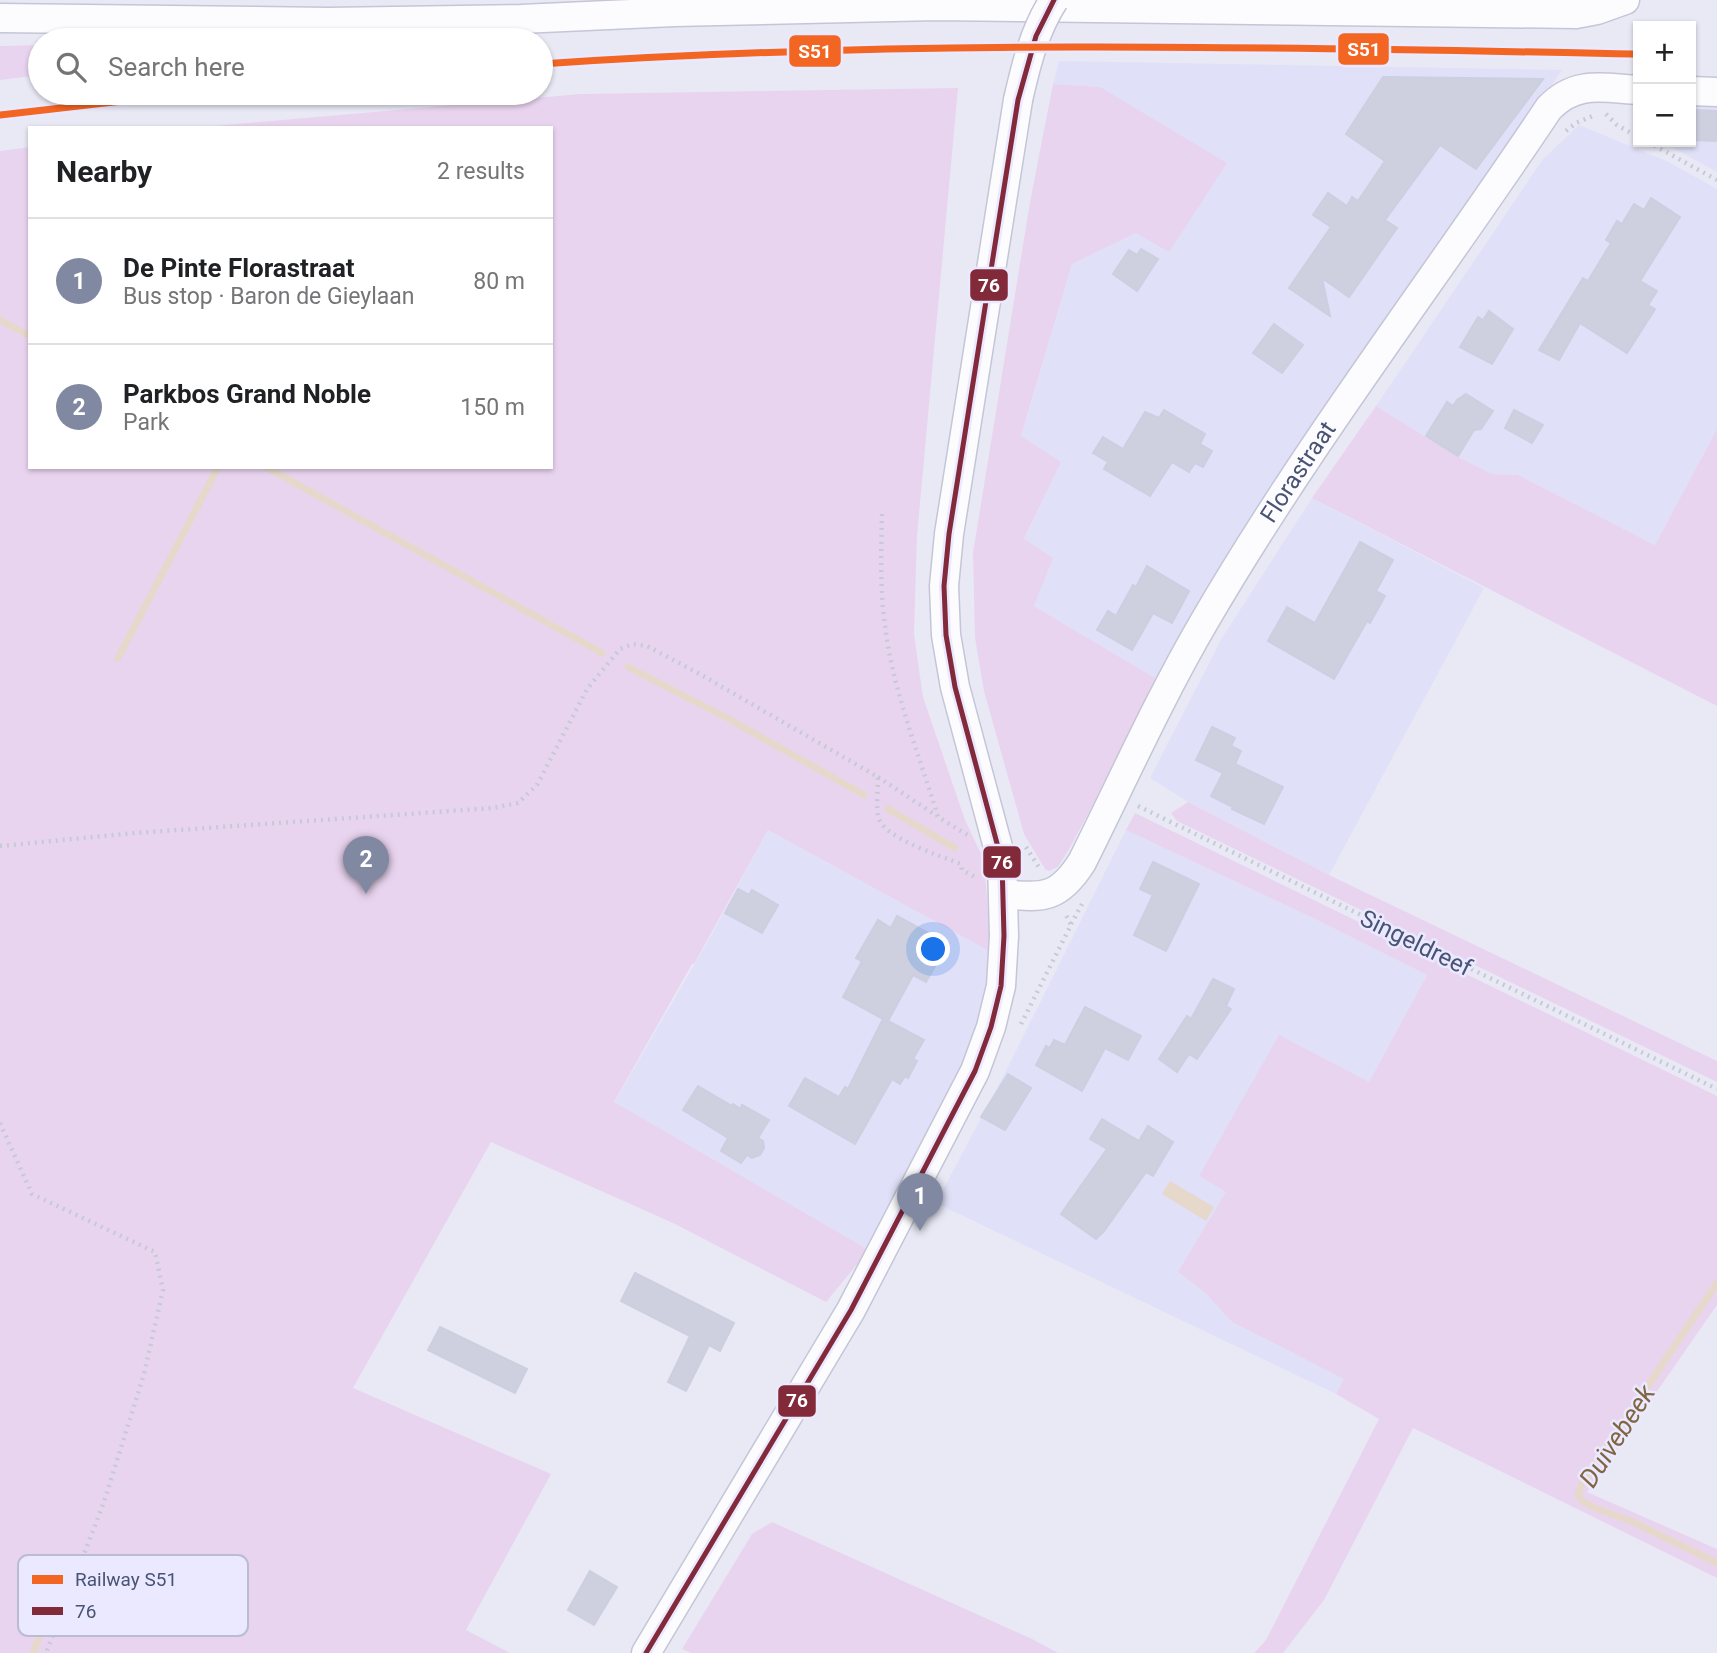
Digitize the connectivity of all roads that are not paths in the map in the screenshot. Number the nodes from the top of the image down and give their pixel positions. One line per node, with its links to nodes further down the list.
1 (1054, 0): 8 (street, bridge)
2 (1625, 0): 3 (street)
3 (985, 3): 4 (street)
4 (0, 18)
5 (1633, 90): 8 (street, Florastraat)
6 (1696, 91): 7 (street)
7 (1717, 92)
8 (1005, 894): 9 (street)
9 (646, 1653)

